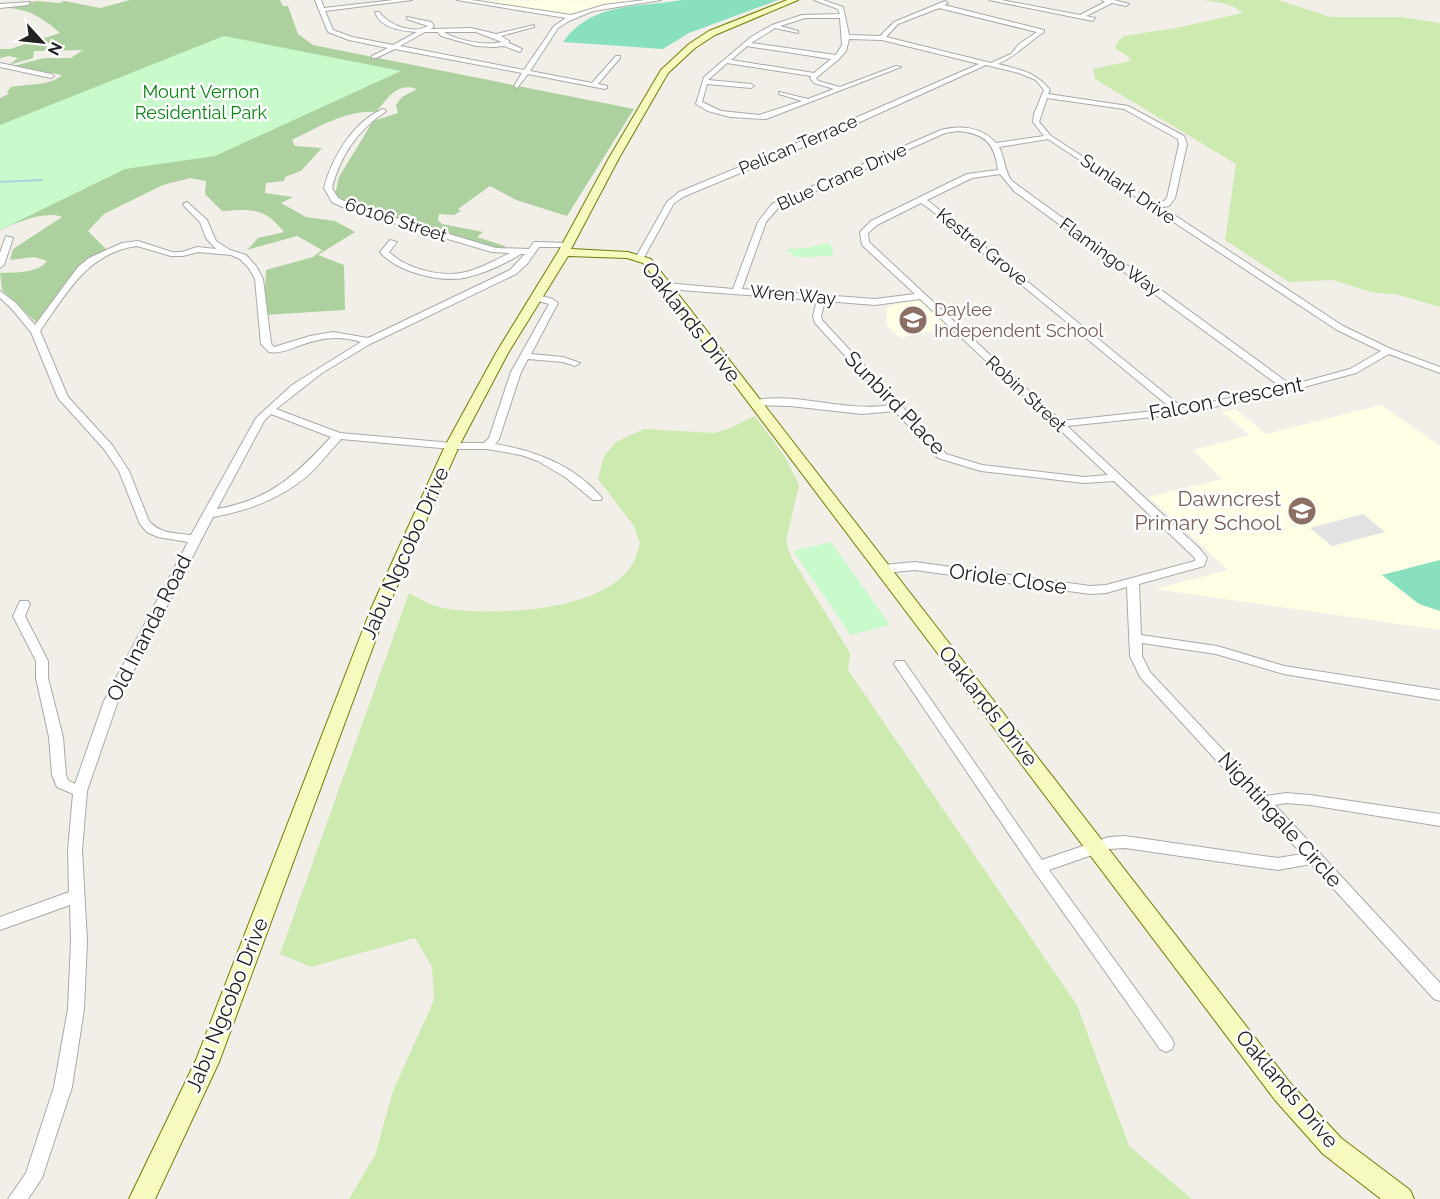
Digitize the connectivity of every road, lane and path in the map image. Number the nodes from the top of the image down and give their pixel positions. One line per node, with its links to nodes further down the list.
1 (318, 0): 16 (street)
2 (410, 0): 16 (street)
3 (658, 0): 20 (street)
4 (794, 0): 65 (main road, Jabu Ngcobo Drive)
5 (817, 0): 12 (street)
6 (845, 0): 12 (street)
7 (946, 0): 15 (street)
8 (992, 0): 19 (street)
9 (1108, 1): 13 (street); 19 (street)
10 (28, 3): 14 (street)
11 (461, 3): 20 (street)
12 (833, 4): 18 (street)
13 (1126, 4)
14 (0, 6)
15 (939, 6): 30 (street); 39 (street, Pelican Terrace)
16 (322, 10): 33 (street)
17 (377, 14): 26 (street)
18 (842, 16): 24 (street); 29 (street)
19 (1082, 16): 22 (street)
20 (571, 17): 44 (street)
21 (410, 18): 26 (street)
22 (1093, 19)
23 (532, 26): 28 (street)
24 (774, 26): 27 (street); 32 (street)
25 (440, 30): 26 (street); 28 (street); 31 (street)
26 (424, 31): 33 (street)
27 (796, 32)
28 (496, 36): 31 (street)
29 (846, 37): 30 (street); 37 (street)
30 (882, 38): 39 (street)
31 (505, 44): 34 (street)
32 (746, 44): 37 (street); 38 (street)
33 (394, 48): 35 (street); 44 (street)
34 (520, 50)
35 (374, 57)
36 (618, 57): 48 (street)
37 (837, 58): 45 (street)
38 (726, 61): 45 (street); 47 (street)
39 (988, 64): 54 (street); 68 (street, Pelican Terrace)
40 (0, 65): 42 (street)
41 (898, 67): 52 (street)
42 (16, 69): 43 (street); 46 (street)
43 (0, 72)
44 (527, 73): 48 (street); 49 (street)
45 (815, 75): 52 (street)
46 (51, 76)
47 (705, 82): 50 (street); 55 (street)
48 (594, 85): 51 (street)
49 (517, 86)
50 (751, 86)
51 (605, 87)
52 (842, 89): 55 (street)
53 (781, 93): 55 (street)
54 (1046, 96): 57 (street); 62 (street)
55 (809, 101)
56 (383, 111): 66 (street, 60106 Street)
57 (1049, 137): 58 (street); 62 (street, Sunlark Drive)
58 (995, 145): 59 (street); 71 (street, Blue Crane Drive)
59 (1001, 172): 60 (street, Robin Street); 82 (street, Flamingo Way)
60 (921, 199): 73 (street, Robin Street); 86 (street, Kestrel Grove)
61 (187, 204): 67 (street)
62 (1154, 207): 78 (street, Sunlark Drive)
63 (9, 238): 69 (street)
64 (393, 242): 66 (street)
65 (565, 248): 66 (street); 68 (main road, Oaklands Drive); 75 (main road, Jabu Ngcobo Drive)
66 (524, 252): 77 (street, Old Inanda Road)
67 (233, 253): 76 (street); 77 (street)
68 (640, 257): 70 (main road, Oaklands Drive)
69 (0, 265)
70 (666, 286): 71 (street, Wren Way); 83 (main road, Oaklands Drive)
71 (736, 291): 74 (street, Wren Way)
72 (0, 294): 76 (street)
73 (920, 296): 74 (street, Wren Way); 87 (street, Robin Street)
74 (822, 297): 84 (street, Sunbird Place)
75 (535, 299): 79 (street); 89 (main road, Jabu Ngcobo Drive)
76 (35, 331): 94 (street)
77 (369, 342): 85 (street, Old Inanda Road)
78 (1388, 351): 81 (street, Sunlark Drive); 82 (street, Falcon Crescent)
79 (527, 356): 80 (street); 90 (street)
80 (575, 363)
81 (1440, 370)
82 (1289, 388): 86 (street, Falcon Crescent)
83 (754, 403): 84 (street); 95 (main road, Oaklands Drive)
84 (898, 407): 91 (street, Sunbird Place)
85 (269, 410): 88 (street); 93 (street, Old Inanda Road)
86 (1181, 411): 87 (street, Falcon Crescent)
87 (1058, 424): 91 (street, Robin Street)
88 (338, 436): 89 (street); 93 (street)
89 (452, 446): 90 (street); 112 (main road, Jabu Ngcobo Drive)
90 (487, 446): 92 (street)
91 (1114, 478): 96 (street, Robin Street)
92 (597, 498)
93 (209, 514): 94 (street, Old Inanda Road)
94 (195, 539): 101 (street, Old Inanda Road)
95 (883, 569): 96 (street, Oriole Close); 104 (main road, Oaklands Drive)
96 (1133, 581): 98 (street, Nightingale Circle)
97 (24, 604): 101 (street)
98 (1136, 639): 100 (street); 102 (street, Nightingale Circle)
99 (900, 664): 106 (street)
100 (1440, 695)
101 (80, 791): 107 (street, Old Inanda Road)
102 (1264, 802): 103 (street); 105 (street, Nightingale Circle)
103 (1440, 820)
104 (1097, 848): 105 (street); 106 (street); 113 (main road, Oaklands Drive)
105 (1314, 858): 109 (street, Nightingale Circle)
106 (1039, 867): 110 (street)
107 (76, 896): 108 (street); 111 (street, Old Inanda Road)
108 (0, 924)
109 (1440, 994)
110 (1166, 1044)
111 (17, 1199)
112 (142, 1199)
113 (1401, 1199)

